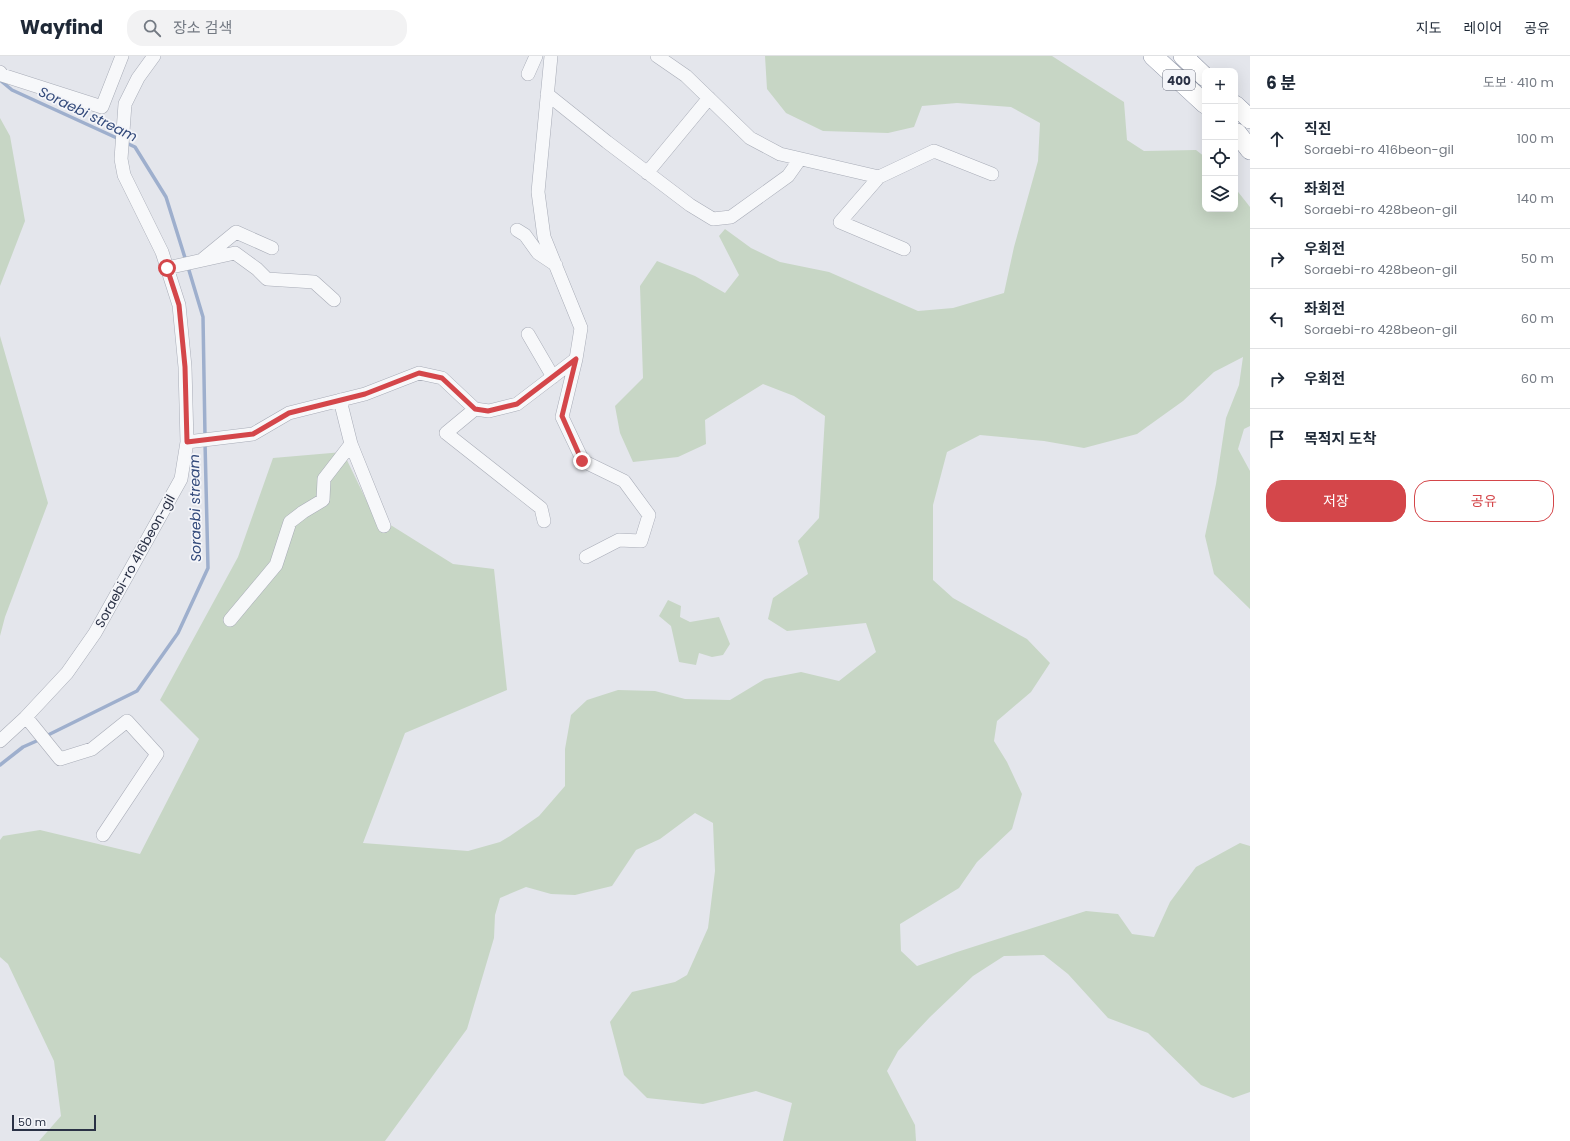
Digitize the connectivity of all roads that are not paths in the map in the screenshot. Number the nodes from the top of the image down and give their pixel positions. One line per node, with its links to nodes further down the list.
1 (122, 56): 8 (street)
2 (154, 56): 29 (street, Soraebi-ro 416beon-gil)
3 (536, 56): 10 (street)
4 (551, 56): 11 (street)
5 (657, 56): 12 (street)
6 (1153, 56): 14 (highway, 400)
7 (1185, 58): 9 (highway)
8 (0, 72)
9 (1202, 73)
10 (528, 74)
11 (547, 94): 21 (street); 28 (street)
12 (709, 98): 20 (street); 21 (street)
13 (1238, 99): 16 (highway)
14 (1202, 101)
15 (1238, 108): 17 (highway)
16 (1250, 109)
17 (1250, 119)
18 (1241, 137): 19 (highway)
19 (1250, 150)
20 (800, 159): 21 (street); 23 (street)
21 (647, 173)
22 (992, 174): 23 (street)
23 (880, 177): 26 (street)
24 (517, 230): 28 (street)
25 (272, 248): 27 (street)
26 (904, 250)
27 (198, 261): 29 (street); 30 (street)
28 (556, 265): 32 (street)
29 (173, 267): 36 (street, Soraebi-ro 416beon-gil)
30 (334, 300)
31 (528, 334): 33 (street)
32 (576, 359): 33 (street); 40 (street)
33 (553, 377): 35 (street)
34 (340, 400): 35 (street); 36 (street); 37 (street)
35 (475, 409): 38 (street)
36 (192, 441): 42 (street, Soraebi-ro 416beon-gil)
37 (351, 444): 39 (street); 41 (street)
38 (544, 521)
39 (384, 526)
40 (586, 557)
41 (230, 620)
42 (26, 717): 43 (street, Soraebi-ro 416beon-gil); 44 (street)
43 (0, 741)
44 (103, 835)

